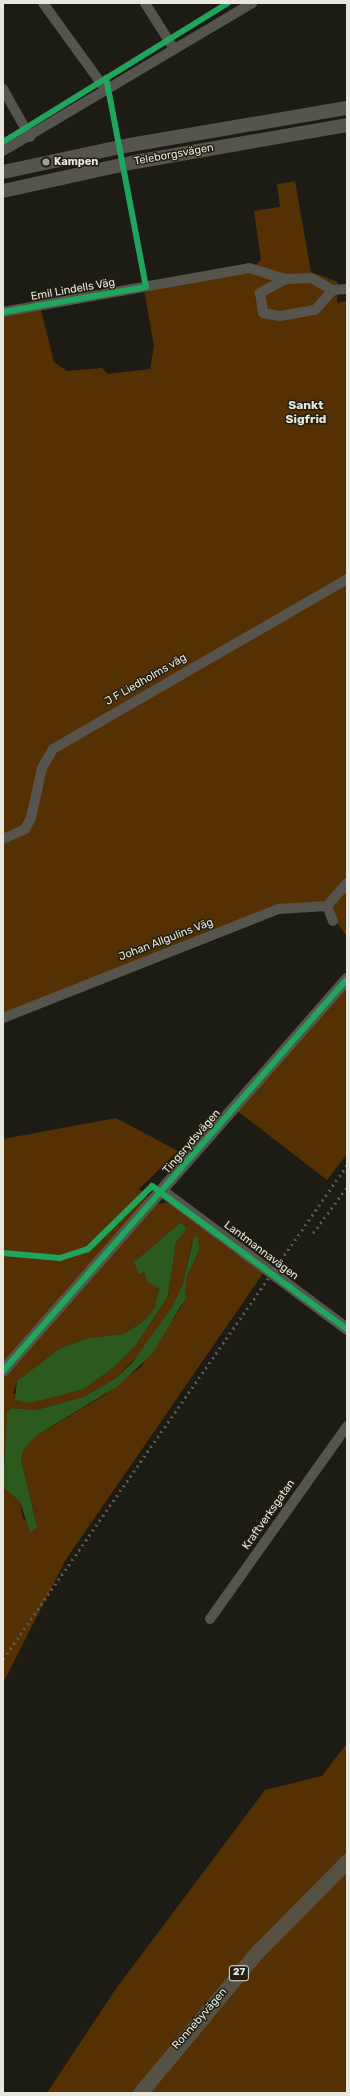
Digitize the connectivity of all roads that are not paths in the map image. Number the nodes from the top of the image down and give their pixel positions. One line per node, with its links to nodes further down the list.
1 (43, 3): 6 (street)
2 (145, 3): 4 (street)
3 (252, 3): 4 (street)
4 (174, 49): 6 (street)
5 (3, 90): 9 (street)
6 (106, 90): 9 (street)
7 (347, 108): 11 (main road, Teleborgsvägen)
8 (347, 125): 12 (main road, Teleborgsvägen)
9 (30, 137): 10 (street)
10 (3, 151)
11 (3, 172)
12 (3, 191)
13 (286, 279): 15 (street, Emil Lindells Väg); 15 (street, Emil Lindells Väg); 16 (street, Emil Lindells Väg)
14 (347, 289): 15 (street)
15 (333, 290)
16 (3, 312)
17 (347, 579): 18 (street, J F Liedholms väg)
18 (3, 839)
19 (347, 883): 20 (street)
20 (326, 906): 21 (street); 23 (street, Johan Allgulins Väg)
21 (333, 921)
22 (347, 979): 24 (street, Tingsrydsvägen)
23 (3, 1018)
24 (162, 1191): 25 (street, Lantmannavägen); 26 (street, Tingsrydsvägen)
25 (347, 1329)
26 (3, 1371)
27 (347, 1426): 28 (street, Kraftverksgatan)
28 (210, 1619)
29 (347, 1861): 30 (main road, Ronnebyvägen / 27)
30 (140, 2093)

